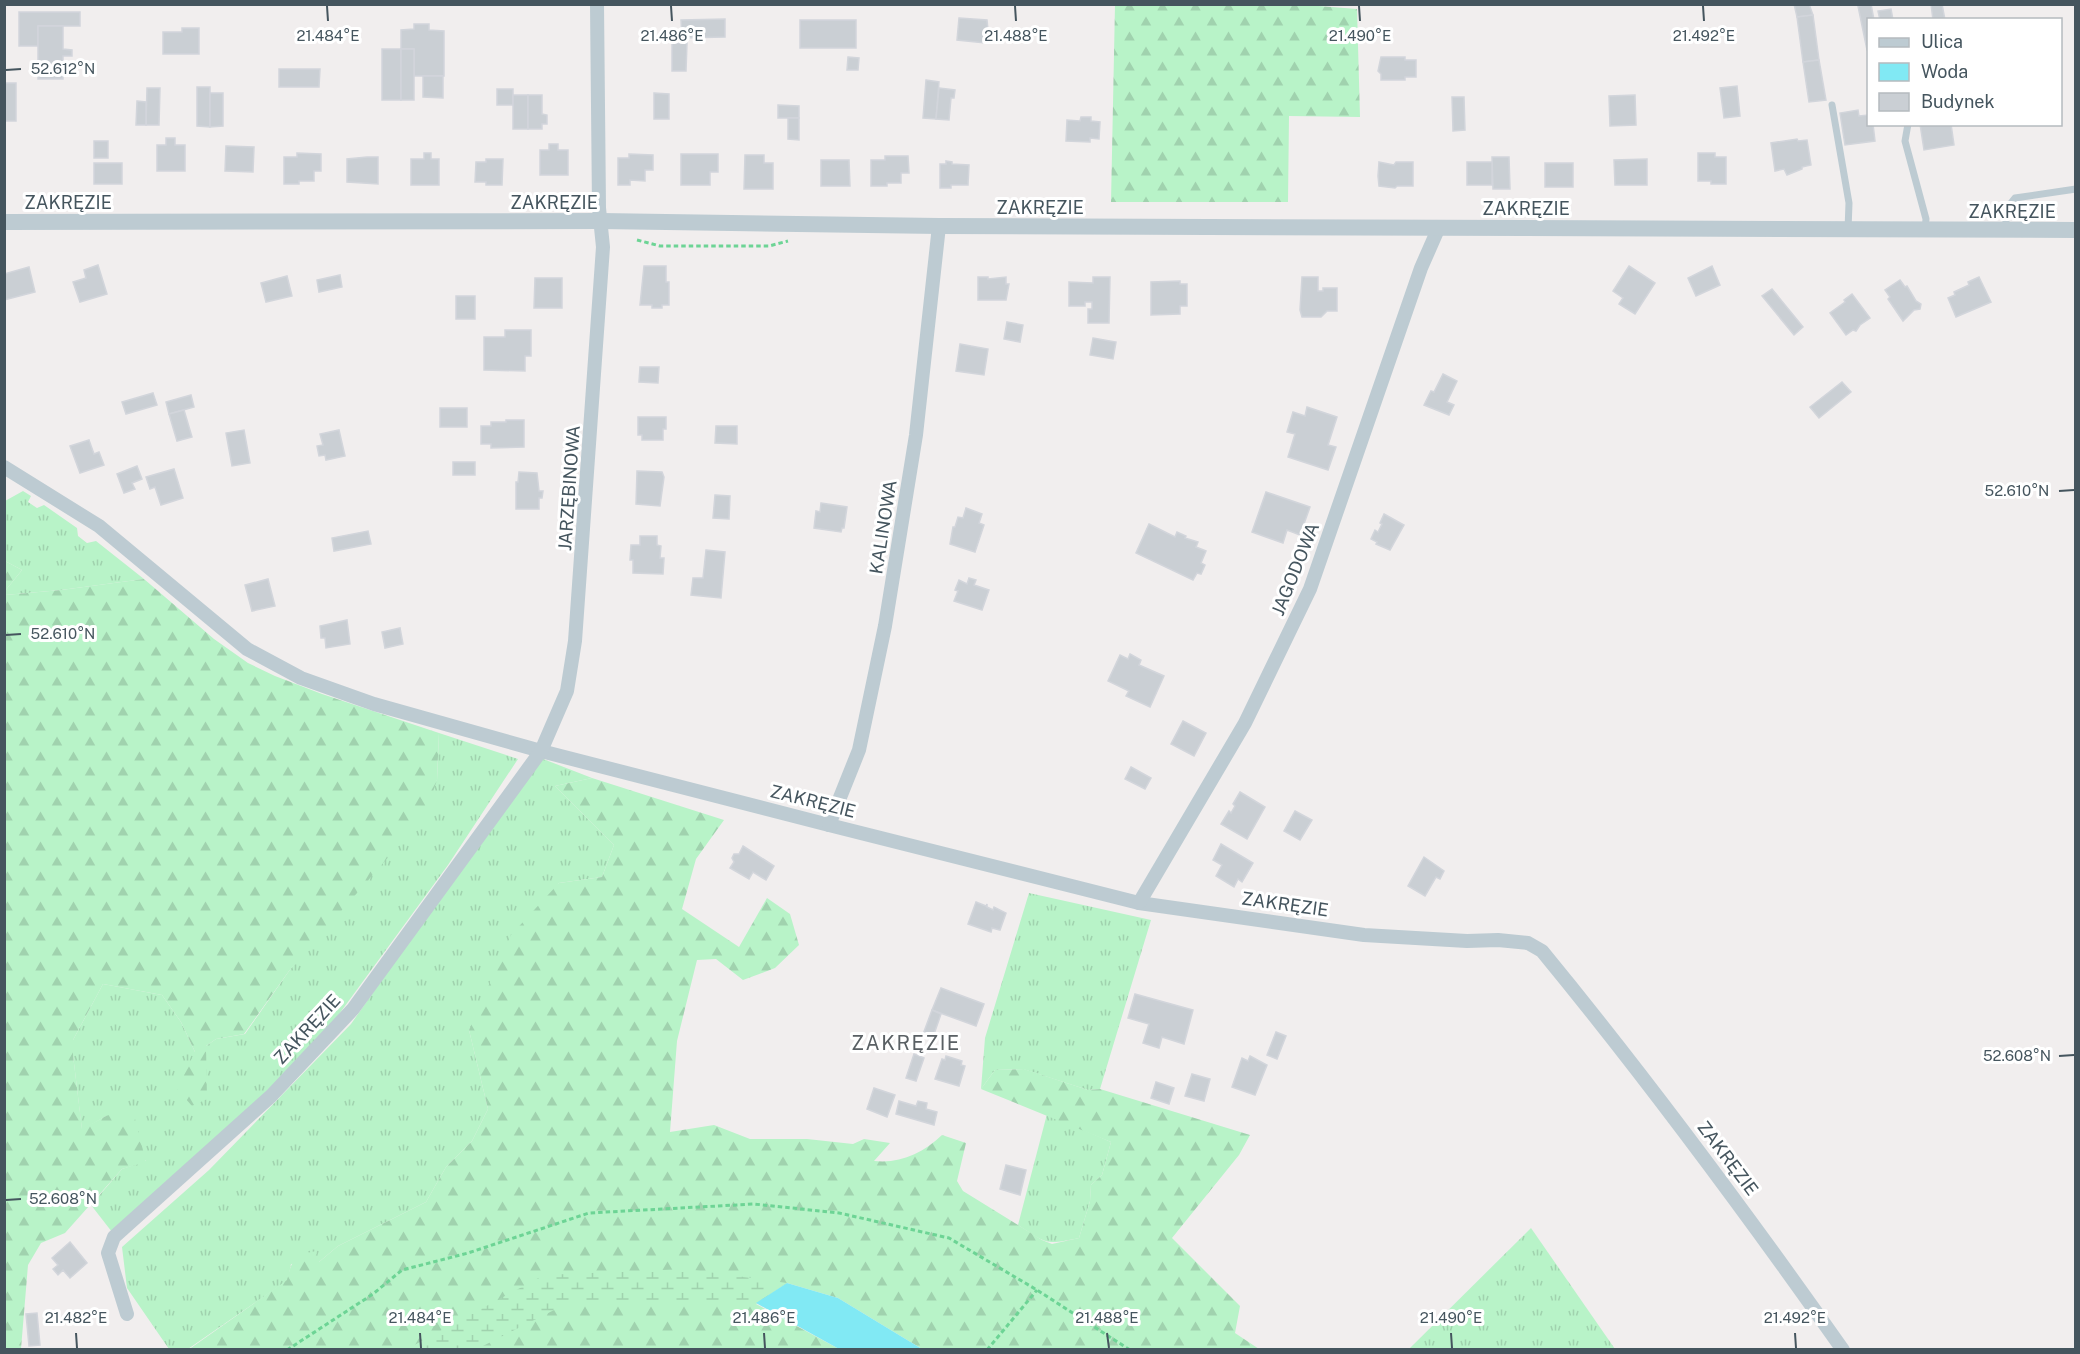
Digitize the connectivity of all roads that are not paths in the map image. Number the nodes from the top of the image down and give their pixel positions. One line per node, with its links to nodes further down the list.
1 (597, 4): 5 (street, JARZĘBINOWA)
2 (1832, 105): 9 (lane)
3 (1908, 126): 10 (lane)
4 (2076, 189): 11 (lane)
5 (601, 221): 6 (street, ZAKRĘZIE); 7 (street, ZAKRĘZIE); 14 (street, JARZĘBINOWA)
6 (4, 222)
7 (939, 226): 8 (street, ZAKRĘZIE); 15 (street, KALINOWA)
8 (1439, 227): 9 (street, ZAKRĘZIE); 16 (street, JAGODOWA)
9 (1848, 230): 10 (street, ZAKRĘZIE)
10 (1926, 230): 11 (street, ZAKRĘZIE)
11 (2006, 230): 12 (street, ZAKRĘZIE)
12 (2076, 230)
13 (4, 467): 14 (street, ZAKRĘZIE)
14 (541, 751): 15 (street, ZAKRĘZIE); 17 (street, ZAKRĘZIE)
15 (829, 825): 16 (street, ZAKRĘZIE)
16 (1139, 903): 18 (street, ZAKRĘZIE)
17 (127, 1314)
18 (1844, 1350)

